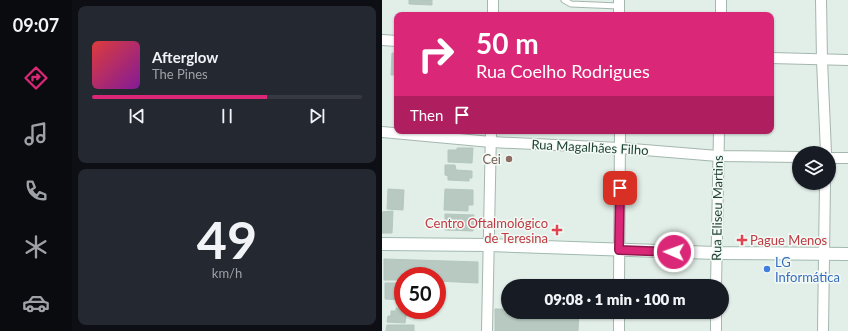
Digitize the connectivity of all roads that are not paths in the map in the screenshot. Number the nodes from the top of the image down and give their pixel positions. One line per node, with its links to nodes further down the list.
1 (492, 0): 6 (street)
2 (564, 0): 5 (lane)
3 (721, 0): 7 (street)
4 (821, 0): 11 (street)
5 (619, 7)
6 (493, 12)
7 (721, 12)
8 (382, 40): 9 (street)
9 (394, 41)
10 (774, 58): 11 (street)
11 (822, 60): 12 (street); 20 (street)
12 (848, 60)
13 (382, 132): 14 (street, Rua Magalhães Filho)
14 (394, 133)
15 (404, 134): 19 (street, Rua Magalhães Filho)
16 (491, 134): 19 (street)
17 (620, 134): 21 (street)
18 (719, 134): 22 (street, Rua Eliseu Martins)
19 (491, 142): 21 (street, Rua Magalhães Filho); 28 (street)
20 (826, 146)
21 (620, 148): 22 (street, Rua Magalhães Filho); 29 (street)
22 (718, 156): 23 (street, Rua Magalhães Filho); 30 (street, Rua Eliseu Martins)
23 (792, 157)
24 (836, 158): 25 (street)
25 (848, 158)
26 (825, 190): 31 (street)
27 (382, 244): 28 (main road)
28 (488, 246): 29 (main road); 37 (street)
29 (619, 250): 30 (main road); 33 (street)
30 (716, 253): 31 (main road); 34 (street, Rua Eliseu Martins)
31 (823, 254): 32 (main road); 40 (street)
32 (848, 254)
33 (619, 279)
34 (716, 279)
35 (619, 319): 38 (street)
36 (716, 319): 39 (street)
37 (487, 331)
38 (619, 331)
39 (716, 331)
40 (823, 331)

